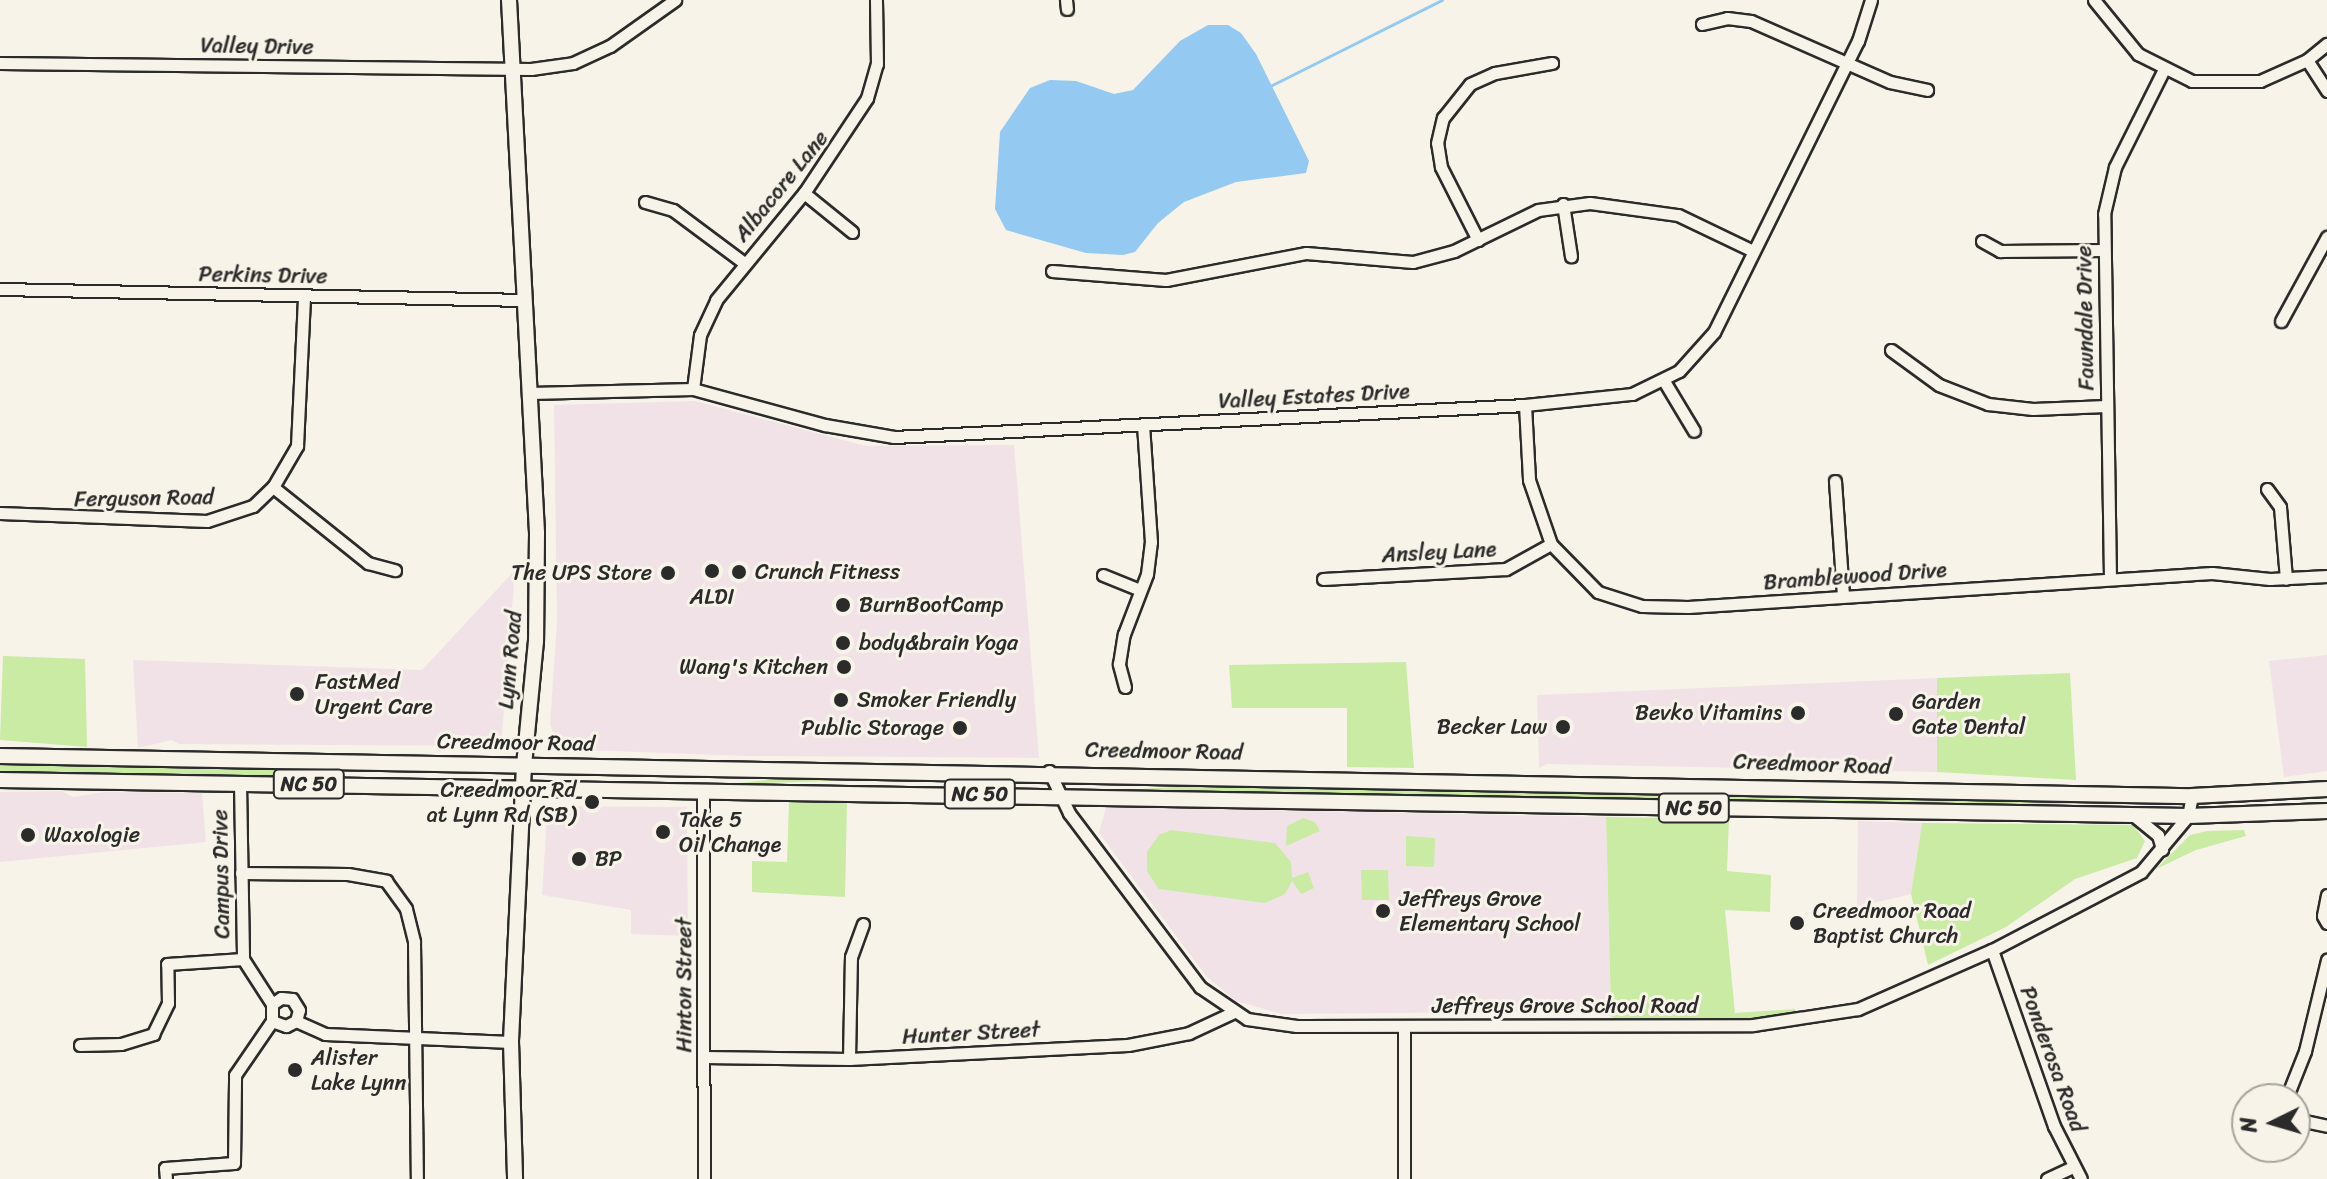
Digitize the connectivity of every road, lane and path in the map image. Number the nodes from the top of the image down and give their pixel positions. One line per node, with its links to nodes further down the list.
1 (509, 0): 12 (main road, Lynn Road)
2 (675, 0): 12 (street, Valley Drive)
3 (876, 0): 16 (street, Albacore Lane)
4 (1871, 0): 9 (street, Valley Estates Drive)
5 (2094, 0): 13 (street)
6 (1702, 24): 9 (street)
7 (2327, 44): 8 (street)
8 (2307, 60): 13 (street); 15 (street)
9 (1846, 62): 14 (street); 24 (street, Valley Estates Drive)
10 (0, 63): 12 (street, Valley Drive)
11 (1552, 63): 21 (street)
12 (513, 69): 30 (main road, Lynn Road)
13 (2163, 71): 23 (street, Fawndale Drive)
14 (1927, 90)
15 (2327, 91)
16 (804, 193): 19 (street); 26 (street, Albacore Lane)
17 (645, 202): 26 (street)
18 (1563, 204): 21 (street); 24 (street); 25 (street)
19 (852, 232)
20 (2327, 237): 31 (street)
21 (1478, 240): 27 (street)
22 (1982, 241): 23 (street)
23 (2104, 250): 37 (street, Fawndale Drive)
24 (1753, 251): 33 (street, Valley Estates Drive)
25 (1571, 256)
26 (744, 263): 34 (street, Albacore Lane)
27 (1052, 271)
28 (0, 289): 29 (street, Perkins Drive)
29 (304, 295): 30 (street, Perkins Drive); 41 (street, Ferguson Road)
30 (525, 300): 35 (main road, Lynn Road)
31 (2281, 321)
32 (1891, 350): 37 (street)
33 (1664, 381): 36 (street, Valley Estates Drive); 39 (street)
34 (693, 389): 35 (street, Valley Estates Drive); 38 (street, Valley Estates Drive)
35 (530, 393): 55 (main road, Lynn Road)
36 (1525, 405): 38 (street, Valley Estates Drive); 44 (street, Bramblewood Drive)
37 (2106, 406): 48 (street, Fawndale Drive)
38 (1143, 425): 51 (street)
39 (1694, 431)
40 (1835, 481): 52 (street)
41 (273, 487): 43 (street, Ferguson Road); 45 (street)
42 (2267, 489): 50 (street)
43 (0, 513)
44 (1551, 544): 49 (street, Ansley Lane); 52 (street, Bramblewood Drive)
45 (395, 570)
46 (1103, 575): 51 (street)
47 (2327, 576): 50 (street, Bramblewood Drive)
48 (2110, 578): 50 (street, Bramblewood Drive); 52 (street, Bramblewood Drive)
49 (1323, 579)
50 (2286, 579)
51 (1140, 590): 53 (street)
52 (1843, 596)
53 (1125, 687)
54 (0, 756): 55 (main road, Creedmoor Road / NC 50)
55 (524, 765): 56 (main road, Creedmoor Road / NC 50); 59 (main road, Lynn Road)
56 (1049, 771): 62 (street, Jeffreys Grove School Road); 63 (main road, Creedmoor Road / NC 50)
57 (0, 780): 58 (main road, Creedmoor Road / NC 50)
58 (240, 783): 59 (main road, Creedmoor Road / NC 50); 68 (street, Campus Drive)
59 (522, 788): 61 (main road, Creedmoor Road / NC 50); 81 (main road, Lynn Road)
60 (2327, 789): 63 (main road, Creedmoor Road / NC 50)
61 (703, 791): 62 (main road, Creedmoor Road / NC 50); 83 (street, Hinton Street)
62 (1060, 796): 65 (main road, Creedmoor Road / NC 50); 76 (street, Jeffreys Grove School Road)
63 (2192, 796): 66 (street, Jeffreys Grove School Road)
64 (2327, 811): 66 (main road, Creedmoor Road / NC 50)
65 (2133, 814): 66 (main road, Creedmoor Road / NC 50); 67 (street)
66 (2188, 816): 67 (street, Jeffreys Grove School Road)
67 (2162, 849): 72 (street, Jeffreys Grove School Road)
68 (241, 873): 73 (street, Campus Drive); 80 (street)
69 (2327, 895): 70 (street)
70 (2327, 923)
71 (863, 924): 84 (street)
72 (1992, 950): 79 (street, Jeffreys Grove School Road); 86 (street, Ponderosa Road)
73 (243, 959): 75 (street, Campus Drive); 82 (street)
74 (2327, 960): 85 (street)
75 (272, 1004): 77 (street); 78 (street)
76 (1234, 1012): 79 (street, Jeffreys Grove School Road); 84 (street, Hunter Street)
77 (272, 1021): 78 (street); 87 (street)
78 (296, 1021): 80 (street)
79 (1404, 1027): 91 (street)
80 (416, 1037): 81 (street); 88 (street)
81 (511, 1042): 89 (main road, Lynn Road)
82 (80, 1045)
83 (704, 1057): 84 (street, Hunter Street); 90 (street, Hinton Street)
84 (849, 1059)
85 (2292, 1083)
86 (2073, 1167): 92 (street); 93 (street, Ponderosa Road)
87 (166, 1174)
88 (417, 1179)
89 (515, 1179)
90 (704, 1179)
91 (1404, 1179)
92 (2047, 1179)
93 (2081, 1179)

